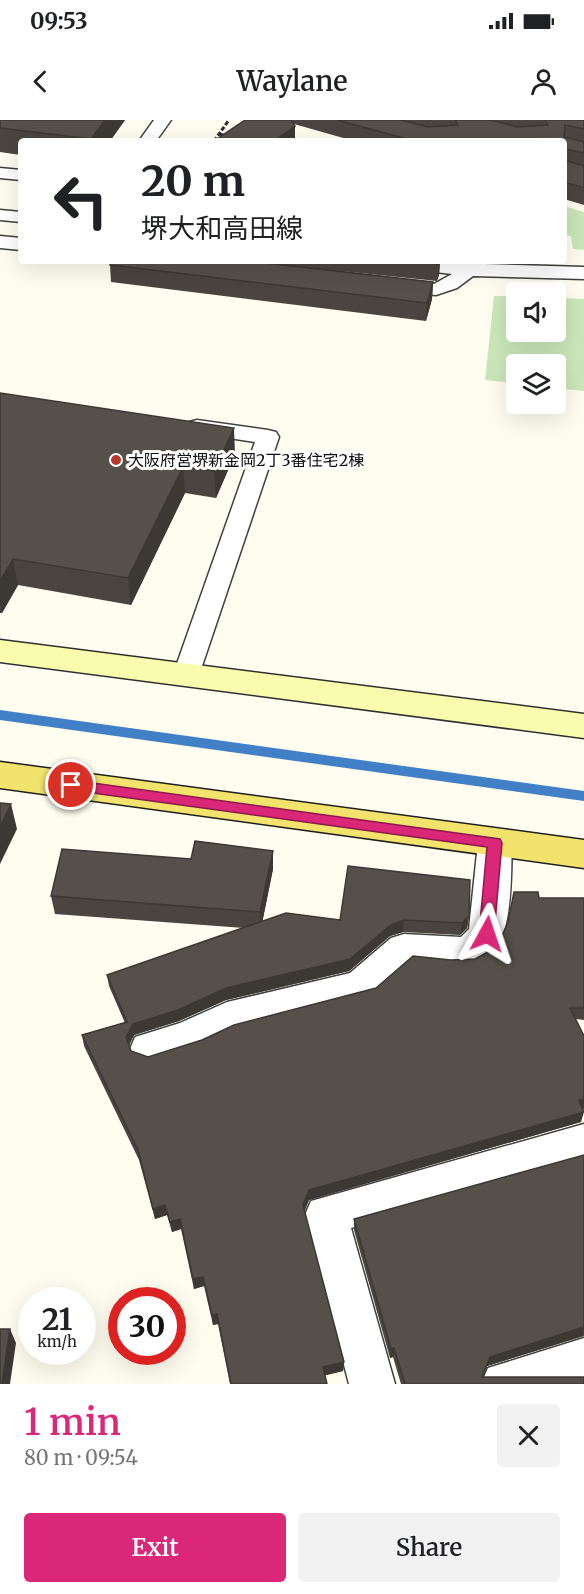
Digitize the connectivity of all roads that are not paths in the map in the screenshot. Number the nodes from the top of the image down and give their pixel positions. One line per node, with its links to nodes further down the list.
1 (163, 120): 2 (lane)
2 (149, 138)
3 (0, 173): 4 (lane)
4 (18, 175)
5 (0, 215): 6 (lane)
6 (18, 218)
7 (0, 242): 8 (lane)
8 (18, 244)
9 (419, 264): 10 (lane)
10 (470, 270): 11 (lane); 12 (lane)
11 (584, 273)
12 (384, 285)
13 (174, 423): 15 (lane)
14 (0, 651): 15 (street)
15 (186, 675): 16 (street)
16 (584, 726)
17 (0, 775): 18 (main road)
18 (495, 843): 19 (main road); 20 (street)
19 (584, 854)
20 (149, 1049)
21 (584, 1143): 23 (street)
22 (584, 1361): 24 (street)
23 (372, 1384)
24 (504, 1384)

